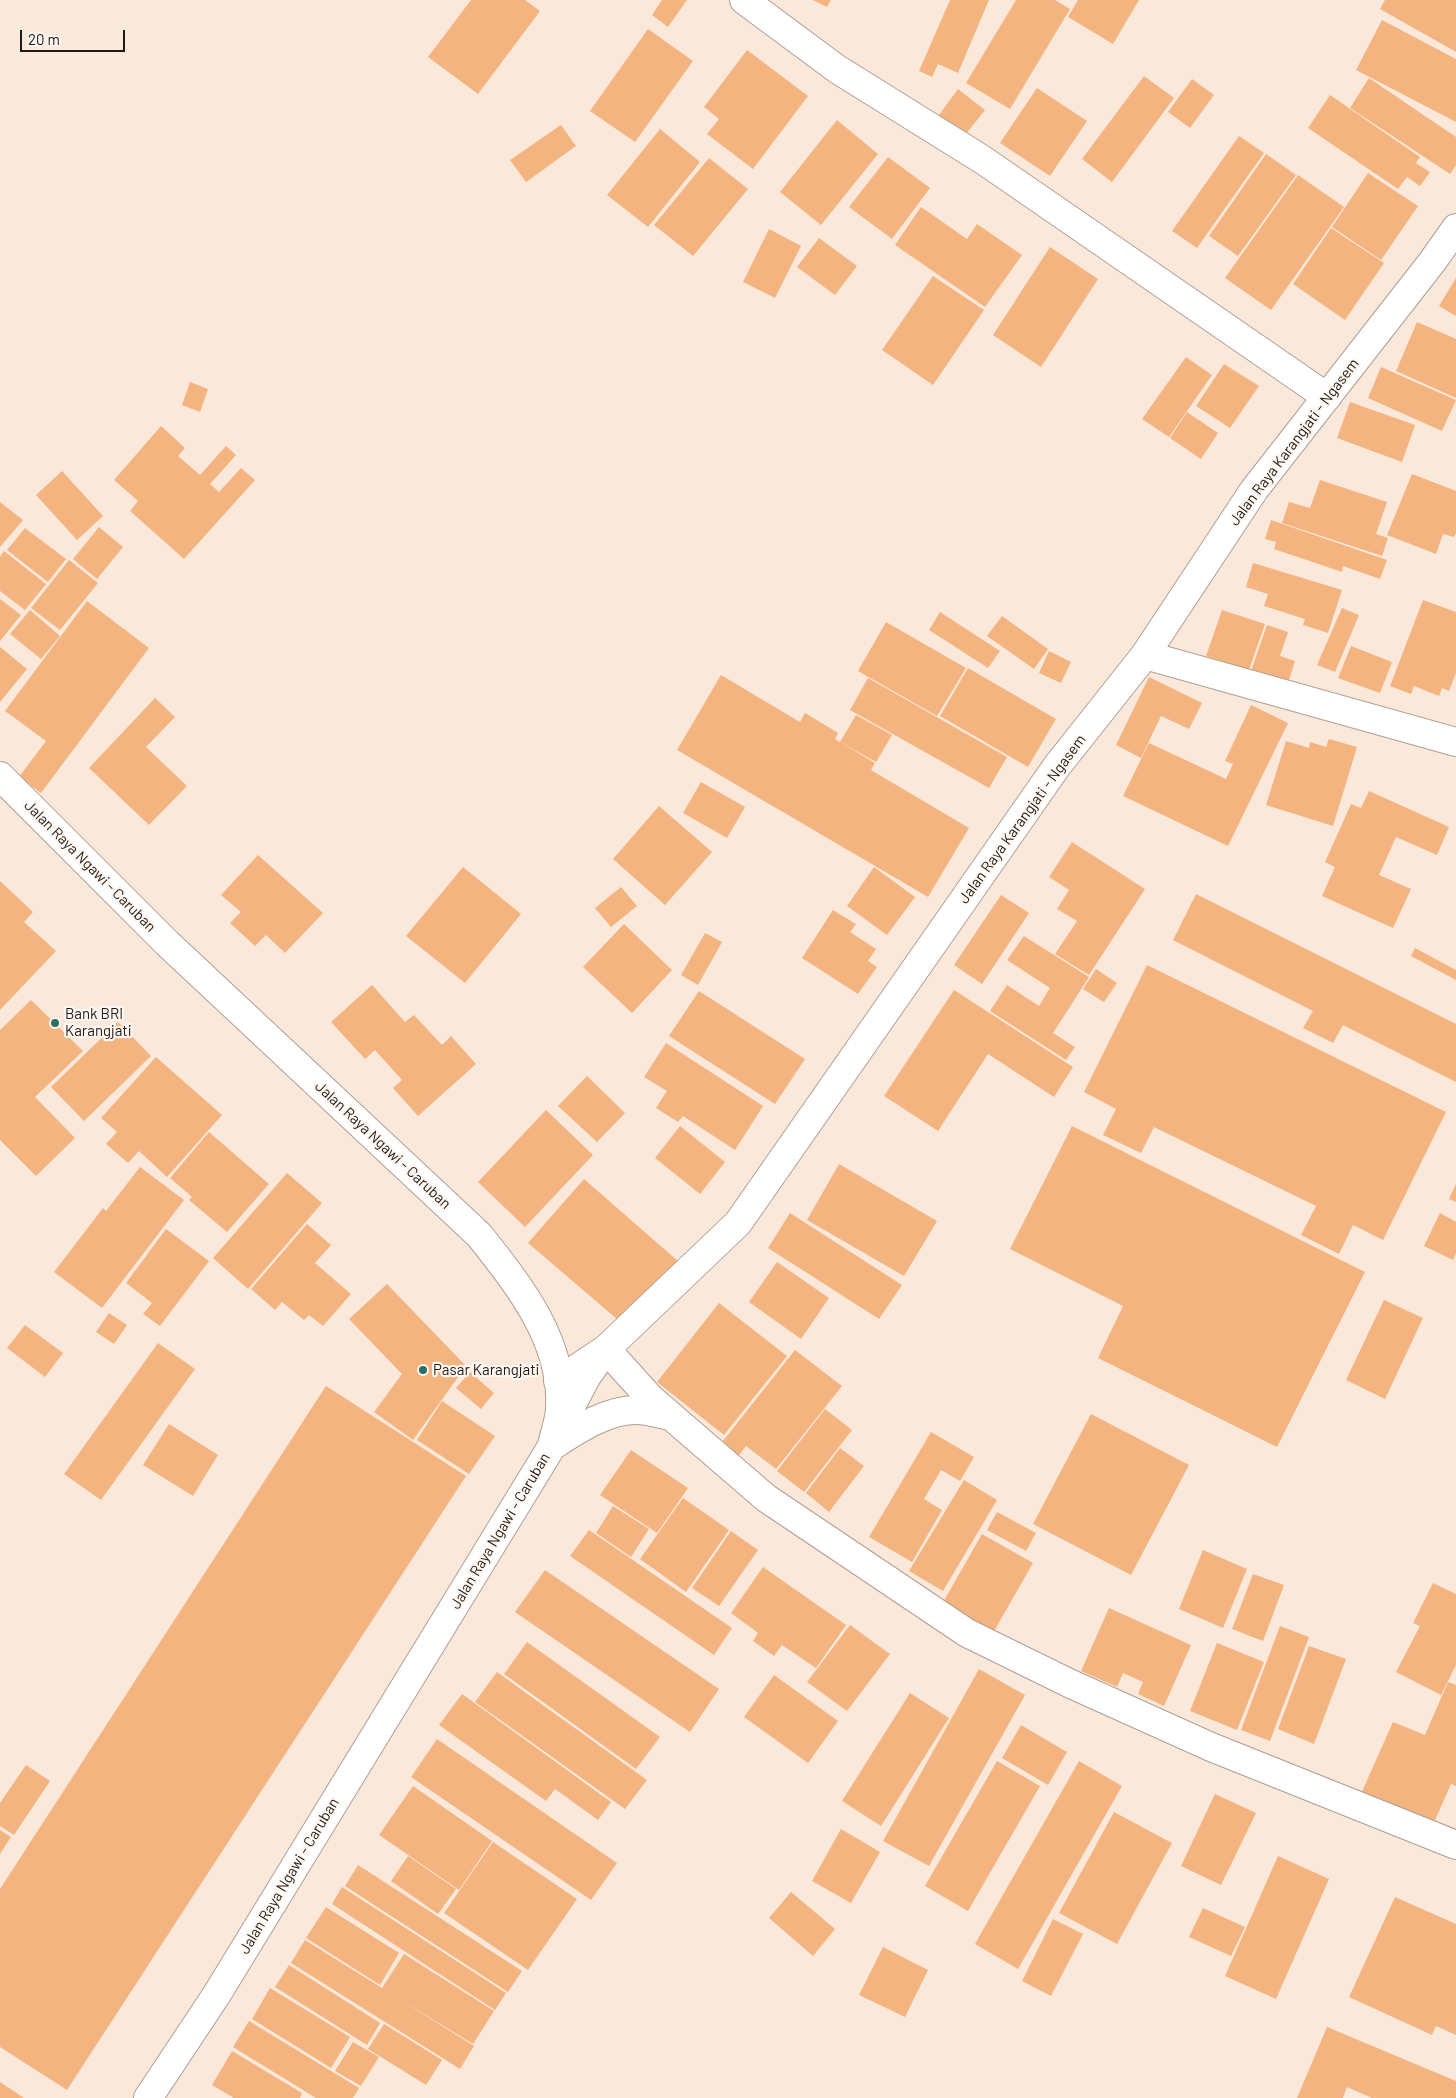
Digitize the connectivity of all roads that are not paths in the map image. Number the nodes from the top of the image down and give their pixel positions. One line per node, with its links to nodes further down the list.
1 (744, 0): 3 (main road)
2 (1456, 228): 3 (main road, Jalan Raya Karangjati - Ngasem)
3 (1327, 397): 4 (main road, Jalan Raya Karangjati - Ngasem)
4 (1145, 656): 5 (main road); 7 (main road, Jalan Raya Karangjati - Ngasem)
5 (1456, 742)
6 (0, 776): 8 (main road, Jalan Raya Ngawi - Caruban)
7 (606, 1349): 8 (main road, Jalan Raya Karangjati - Ngasem); 9 (main road); 10 (main road)
8 (558, 1381): 10 (main road, Jalan Raya Ngawi - Caruban)
9 (671, 1416): 10 (main road); 11 (main road)
10 (553, 1442): 12 (main road, Jalan Raya Ngawi - Caruban)
11 (1456, 1845)
12 (148, 2098)

